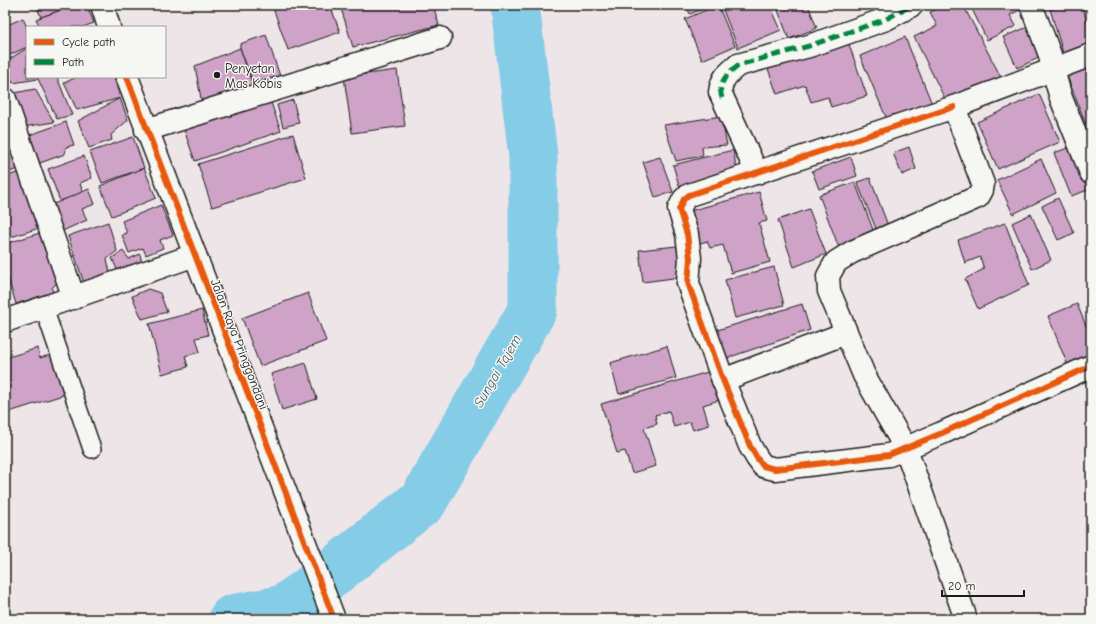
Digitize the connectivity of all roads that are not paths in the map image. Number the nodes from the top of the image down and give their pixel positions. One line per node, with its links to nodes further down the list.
1 (102, 5): 4 (street)
2 (912, 5): 12 (street)
3 (1031, 5): 7 (street)
4 (109, 26)
5 (440, 38): 11 (street)
6 (1091, 55): 7 (street)
7 (1053, 70): 10 (street); 13 (street)
8 (127, 78): 11 (street, Jalan Raya Pringgondani)
9 (5, 99): 15 (street)
10 (954, 107): 12 (street); 18 (street)
11 (146, 130): 14 (street, Jalan Raya Pringgondani)
12 (757, 173): 20 (street)
13 (1091, 173)
14 (195, 255): 15 (street); 23 (street, Jalan Raya Pringgondani)
15 (74, 298): 16 (street)
16 (44, 308): 17 (street); 21 (lane)
17 (5, 321)
18 (846, 333): 20 (street); 22 (street)
19 (1091, 366): 22 (street)
20 (723, 380): 22 (street)
21 (92, 449)
22 (906, 449): 24 (street)
23 (332, 616)
24 (966, 619)

